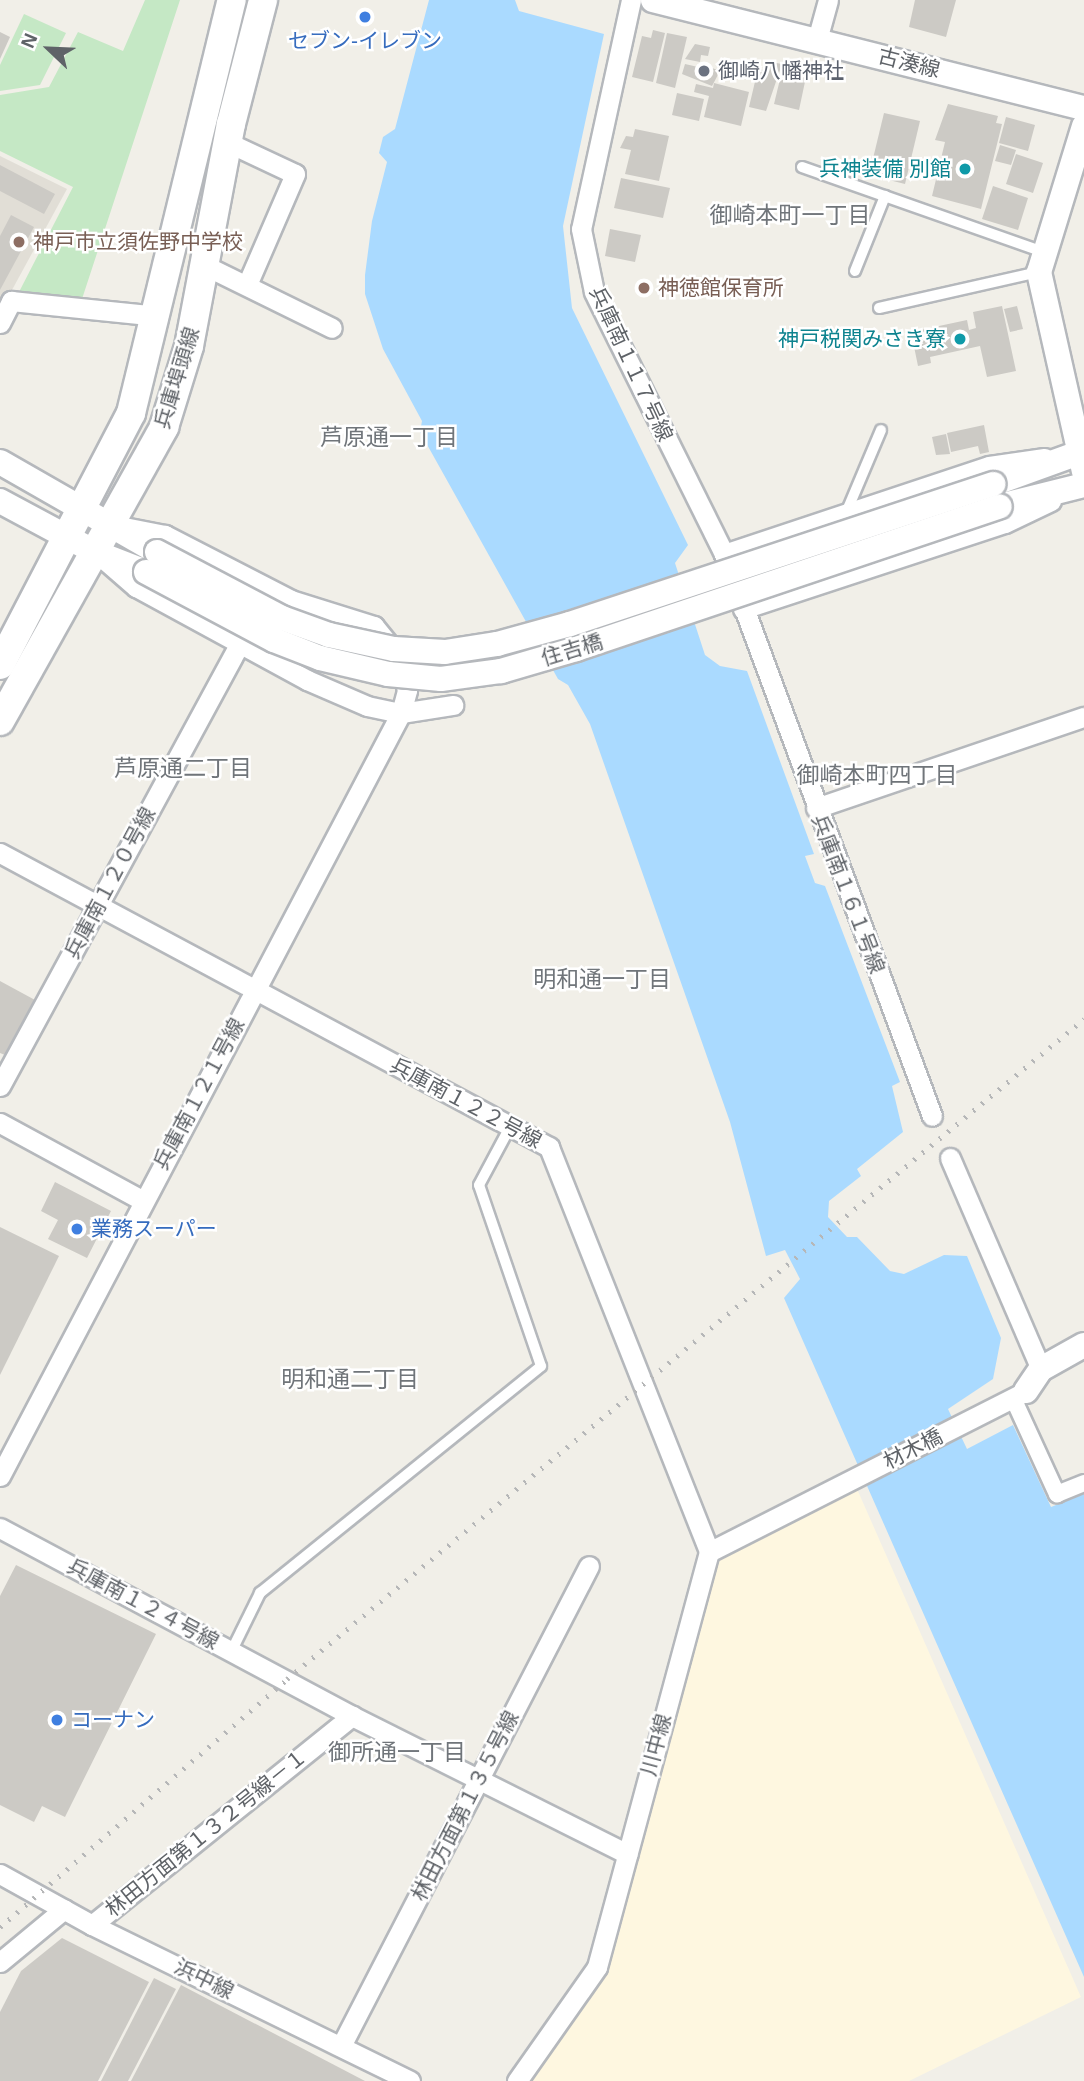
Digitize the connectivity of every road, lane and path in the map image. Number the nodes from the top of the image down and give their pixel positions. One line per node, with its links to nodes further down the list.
1 (232, 0): 8 (main road, 兵庫埠頭線)
2 (263, 0): 10 (main road, 兵庫埠頭線)
3 (631, 0): 33 (street, 兵庫南１１７号線)
4 (653, 0): 6 (street, 古湊線)
5 (828, 0): 6 (street)
6 (817, 40): 7 (street, 古湊線)
7 (1084, 108)
8 (202, 118): 10 (main road); 13 (main road, 兵庫埠頭線)
9 (1084, 126): 14 (street)
10 (229, 133): 15 (main road, 兵庫埠頭線); 17 (street)
11 (802, 167): 12 (lane)
12 (885, 196): 14 (lane); 16 (lane)
13 (171, 260): 15 (main road); 19 (main road, 兵庫埠頭線)
14 (1042, 262): 18 (lane); 23 (street)
15 (206, 266): 17 (street); 30 (main road, 兵庫埠頭線)
16 (855, 271)
17 (247, 285): 21 (street)
18 (878, 308)
19 (158, 316): 20 (street); 28 (main road, 兵庫埠頭線)
20 (0, 323)
21 (332, 328)
22 (881, 430): 29 (lane)
23 (1083, 458): 26 (street); 29 (street)
24 (0, 462): 28 (street)
25 (1084, 486): 26 (street); 35 (street)
26 (997, 495): 34 (street, 住吉橋, bridge)
27 (0, 501): 31 (street)
28 (84, 509): 30 (street); 31 (main road, 兵庫埠頭線)
29 (846, 513): 33 (street)
30 (113, 525): 32 (main road, 兵庫埠頭線); 34 (street); 39 (street)
31 (69, 538): 32 (street); 37 (main road, 兵庫埠頭線)
32 (97, 553): 34 (street); 36 (street); 41 (main road, 兵庫埠頭線)
33 (724, 554): 35 (street, 兵庫南１６１号線)
34 (151, 562)
35 (743, 609): 42 (street, 兵庫南１６１号線)
36 (240, 643): 39 (street); 44 (street, 兵庫南１２０号線)
37 (0, 665)
38 (453, 705): 39 (street)
39 (401, 713): 45 (street, 兵庫南１２１号線)
40 (1084, 717): 42 (street)
41 (0, 721)
42 (816, 808): 47 (street, 兵庫南１６１号線)
43 (0, 853): 44 (street, 兵庫南１２２号線)
44 (98, 906): 45 (street, 兵庫南１２２号線); 46 (street, 兵庫南１２０号線)
45 (255, 990): 49 (street, 兵庫南１２２号線); 51 (street, 兵庫南１２１号線)
46 (0, 1086)
47 (932, 1116)
48 (0, 1123): 51 (street)
49 (510, 1126): 58 (street, 兵庫南１２２号線); 60 (lane)
50 (950, 1158): 53 (street)
51 (142, 1200): 55 (street, 兵庫南１２１号線)
52 (1084, 1345): 53 (street)
53 (1041, 1369): 54 (street)
54 (1019, 1394): 56 (street); 58 (street, 材木橋)
55 (0, 1476)
56 (1084, 1483)
57 (0, 1528): 60 (street, 兵庫南１２４号線)
58 (709, 1552): 63 (street, 川中線)
59 (589, 1566): 62 (street, 林田方面第１３５号線)
60 (232, 1650): 61 (street, 兵庫南１２４号線)
61 (352, 1716): 62 (street, 兵庫南１２４号線); 66 (street, 林田方面第１３２号線－１)
62 (480, 1777): 63 (street, 兵庫南１２４号線); 68 (street, 林田方面第１３５号線)
63 (627, 1854): 70 (street, 川中線)
64 (0, 1874): 65 (street, 浜中線)
65 (64, 1909): 66 (street, 浜中線); 67 (street)
66 (92, 1925): 68 (street, 浜中線)
67 (0, 1962)
68 (341, 2046): 69 (street, 浜中線)
69 (410, 2081)
70 (517, 2081)

